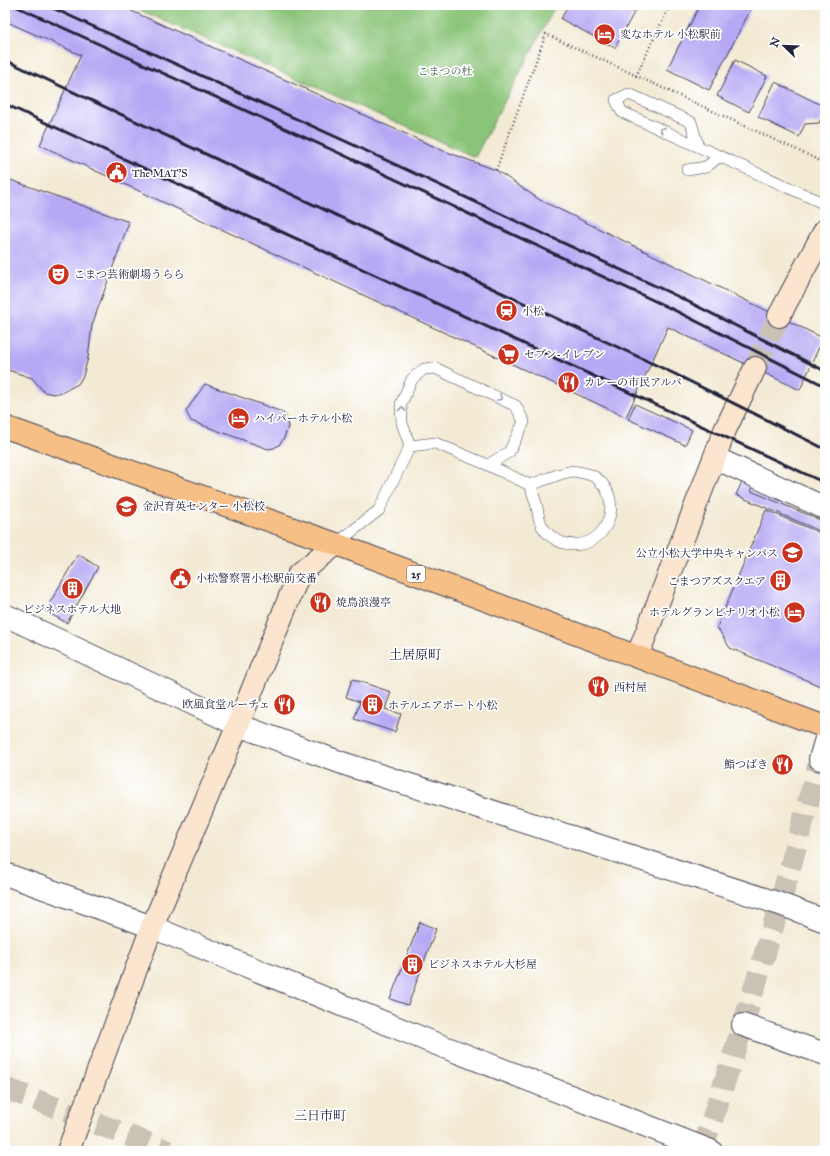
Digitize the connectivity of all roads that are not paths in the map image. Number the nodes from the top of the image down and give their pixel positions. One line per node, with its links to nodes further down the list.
1 (698, 146): 1 (lane, one-way to 1); 2 (lane)
2 (720, 156): 3 (lane); 4 (lane)
3 (687, 170)
4 (825, 204)
5 (825, 230): 6 (street)
6 (779, 316)
7 (755, 368): 10 (street)
8 (5, 427): 14 (main road, 25)
9 (410, 446): 11 (lane); 11 (lane, one-way to 11); 14 (lane)
10 (715, 458): 13 (street); 16 (street)
11 (488, 465): 12 (lane)
12 (530, 485): 12 (lane)
13 (825, 508)
14 (336, 544): 16 (main road, 25); 17 (street)
15 (5, 615): 17 (street)
16 (637, 657): 18 (main road, 25)
17 (238, 725): 20 (street); 21 (street)
18 (825, 727)
19 (5, 874): 21 (street)
20 (825, 922)
21 (152, 927): 24 (street); 25 (street)
22 (743, 1025): 23 (street)
23 (825, 1054)
24 (68, 1151)
25 (711, 1151)

